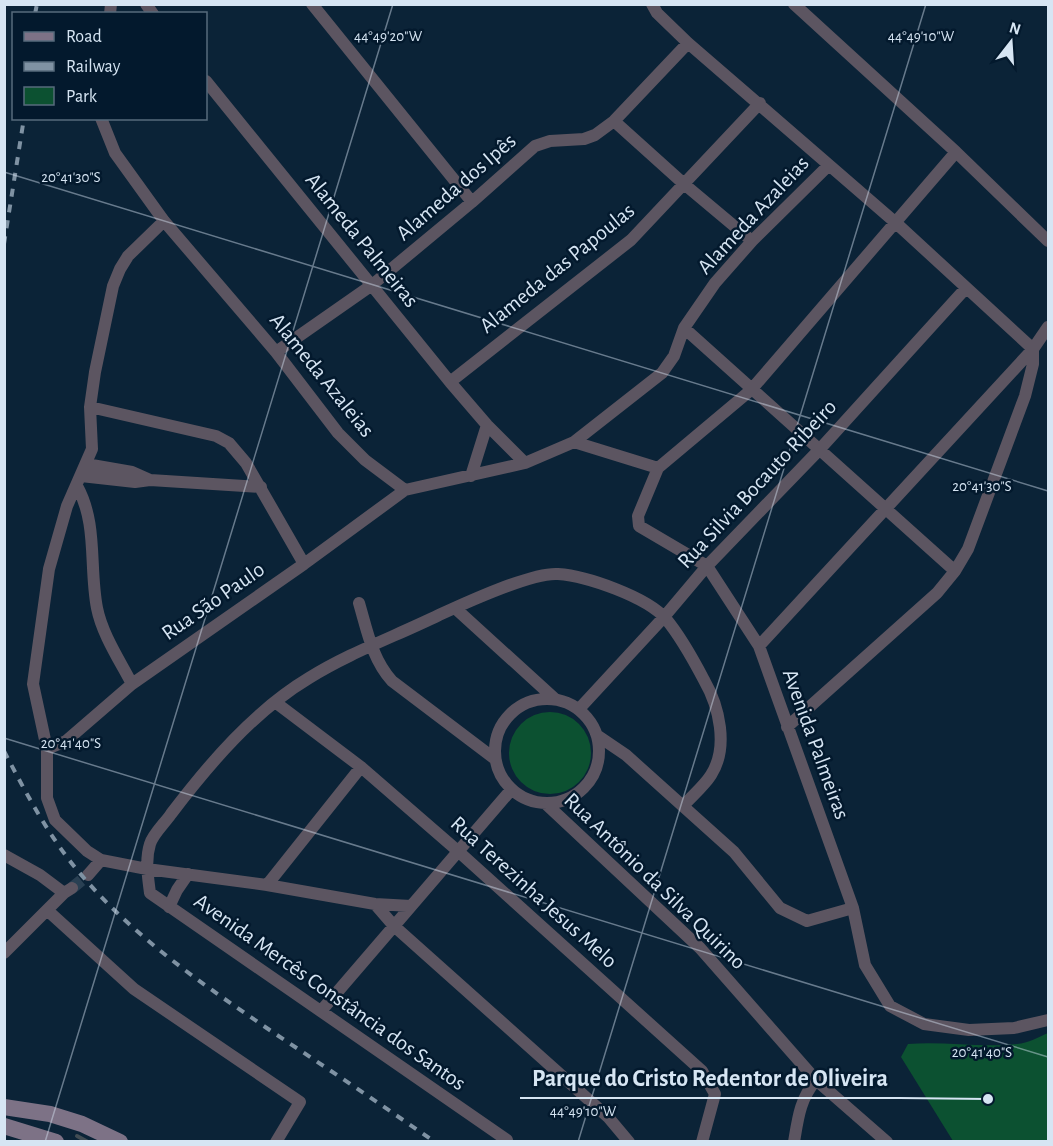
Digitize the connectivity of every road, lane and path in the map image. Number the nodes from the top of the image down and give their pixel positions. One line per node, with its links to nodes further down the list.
1 (312, 4): 12 (street)
2 (652, 4): 4 (street)
3 (794, 4): 9 (street)
4 (688, 43): 6 (street); 8 (street, Alameda dos Ipês)
5 (207, 82): 17 (street, Alameda Palmeiras)
6 (760, 103): 10 (street); 11 (street, Alameda das Papoulas)
7 (102, 120): 13 (street, Alameda Azaleias)
8 (614, 121): 11 (street); 12 (street, Alameda dos Ipês)
9 (956, 152): 14 (street); 16 (street)
10 (829, 165): 14 (street); 15 (street, Alameda Azaleias)
11 (684, 184): 15 (street); 23 (street, Alameda das Papoulas)
12 (472, 202): 17 (street, Alameda dos Ipês)
13 (164, 221): 22 (street, Alameda Azaleias); 25 (street)
14 (896, 223): 18 (street); 24 (street)
15 (752, 241): 20 (street, Alameda Azaleias)
16 (1048, 241)
17 (372, 285): 22 (street, Alameda dos Ipês); 23 (street, Alameda Palmeiras)
18 (966, 288): 21 (street); 28 (street, Rua Silvia Bocauto Ribeiro)
19 (1048, 327): 21 (street)
20 (684, 328): 24 (street); 27 (street, Alameda Azaleias)
21 (1033, 349): 35 (street); 38 (street)
22 (276, 352): 34 (street, Alameda Azaleias)
23 (450, 382): 26 (street, Alameda Palmeiras)
24 (751, 390): 28 (street); 30 (street)
25 (90, 407): 31 (street); 33 (street)
26 (487, 425): 29 (street, Alameda Palmeiras); 32 (street)
27 (574, 442): 29 (street, Alameda Azaleias); 30 (street)
28 (820, 449): 35 (street); 37 (street, Rua Silvia Bocauto Ribeiro)
29 (525, 463): 32 (street, Alameda Azaleias)
30 (658, 468): 37 (street, Avenida Palmeiras)
31 (81, 475): 33 (street); 44 (street); 50 (street)
32 (471, 476): 34 (street, Alameda Azaleias)
33 (261, 487): 36 (street)
34 (405, 490): 36 (street, Rua São Paulo)
35 (885, 509): 38 (street); 42 (street)
36 (304, 564): 44 (street, Rua São Paulo)
37 (707, 566): 41 (street, Rua Silvia Bocauto Ribeiro); 42 (street, Avenida Palmeiras)
38 (955, 571): 48 (street)
39 (359, 603): 43 (street)
40 (455, 608): 41 (street); 43 (street); 45 (street)
41 (664, 616): 47 (street, Rua Silvia Bocauto Ribeiro); 57 (street)
42 (759, 646): 48 (street, Avenida Palmeiras)
43 (372, 647): 46 (street); 53 (street)
44 (132, 684): 50 (street, Rua São Paulo)
45 (555, 699): 47 (street); 53 (street)
46 (275, 702): 54 (street, Rua Terezinha Jesus Melo); 61 (street)
47 (579, 709): 49 (street)
48 (786, 727): 68 (street, Avenida Palmeiras)
49 (598, 736): 51 (street); 52 (street)
50 (47, 749): 60 (street)
51 (626, 755): 52 (street); 57 (street)
52 (599, 758): 56 (street)
53 (495, 759): 55 (street)
54 (361, 767): 58 (street, Rua Terezinha Jesus Melo); 64 (street)
55 (512, 790): 56 (street); 58 (street)
56 (545, 803): 74 (street, Rua Antônio da Silva Quirino)
57 (684, 805): 68 (street)
58 (459, 852): 66 (street); 84 (street, Rua Terezinha Jesus Melo)
59 (4, 855): 69 (street)
60 (101, 860): 61 (street); 62 (street)
61 (147, 868): 63 (street); 67 (street, Avenida Mercês Constância dos Santos)
62 (88, 874)
63 (188, 874): 64 (street); 67 (street)
64 (267, 885): 65 (street)
65 (375, 904): 66 (street); 70 (street)
66 (411, 906): 70 (street)
67 (170, 907): 72 (street, Avenida Mercês Constância dos Santos)
68 (853, 908): 73 (street, Avenida Palmeiras)
69 (47, 910): 71 (street); 82 (street)
70 (394, 926): 72 (street); 83 (street)
71 (4, 953)
72 (321, 1011): 78 (street, Avenida Mercês Constância dos Santos)
73 (1048, 1020)
74 (816, 1080): 85 (street); 86 (street, Rua Antônio da Silva Quirino)
75 (4, 1107): 76 (main road)
76 (70, 1120): 80 (main road); 81 (main road)
77 (4, 1126): 79 (main road)
78 (507, 1140)
79 (56, 1142)
80 (61, 1142)
81 (120, 1142)
82 (276, 1142)
83 (629, 1142)
84 (702, 1142)
85 (794, 1142)
86 (887, 1142)

